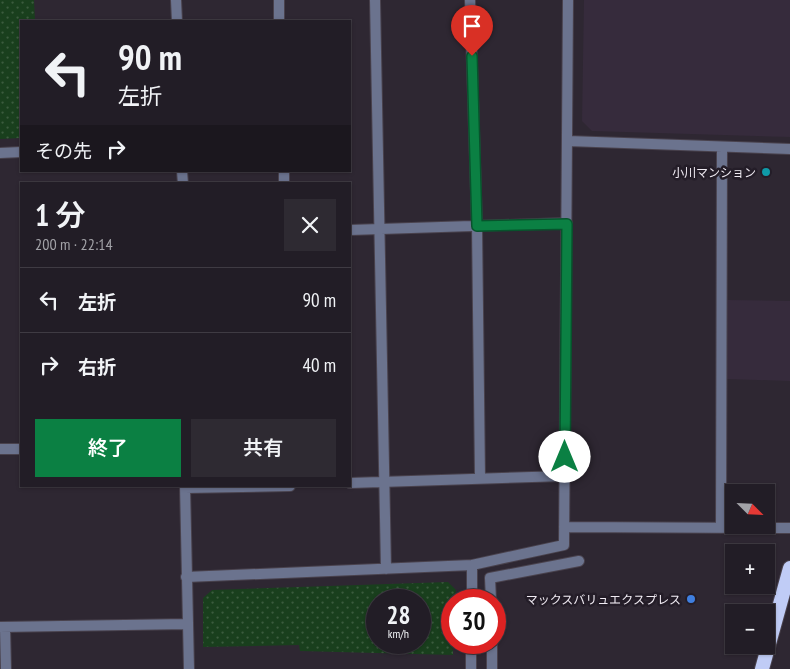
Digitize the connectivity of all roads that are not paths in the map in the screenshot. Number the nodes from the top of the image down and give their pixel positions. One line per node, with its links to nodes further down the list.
1 (176, 0): 6 (street)
2 (279, 0): 7 (street)
3 (375, 0): 15 (street)
4 (470, 0): 14 (street)
5 (568, 0): 8 (street)
6 (177, 20)
7 (279, 20)
8 (568, 140): 9 (street); 13 (street)
9 (722, 147): 10 (street); 25 (street)
10 (790, 149)
11 (20, 152): 12 (street)
12 (0, 153)
13 (567, 224): 14 (street); 19 (street)
14 (477, 226): 15 (street); 20 (street)
15 (381, 229): 16 (street); 21 (street)
16 (351, 230)
17 (0, 449): 18 (street)
18 (20, 449)
19 (564, 476): 20 (street); 24 (street)
20 (480, 478): 21 (street)
21 (383, 481): 22 (street); 30 (street)
22 (351, 483)
23 (185, 487): 31 (street)
24 (564, 527): 25 (street); 28 (street)
25 (721, 527): 26 (street)
26 (790, 528)
27 (579, 561): 33 (street)
28 (472, 565): 30 (street); 32 (street)
29 (790, 568): 42 (highway)
30 (386, 569): 31 (street)
31 (186, 577): 34 (street)
32 (472, 589)
33 (490, 589)
34 (187, 624): 35 (street); 39 (street)
35 (3, 627): 38 (street)
36 (472, 654): 40 (street)
37 (492, 654): 41 (street)
38 (6, 669)
39 (188, 669)
40 (471, 669)
41 (492, 669)
42 (762, 669)

